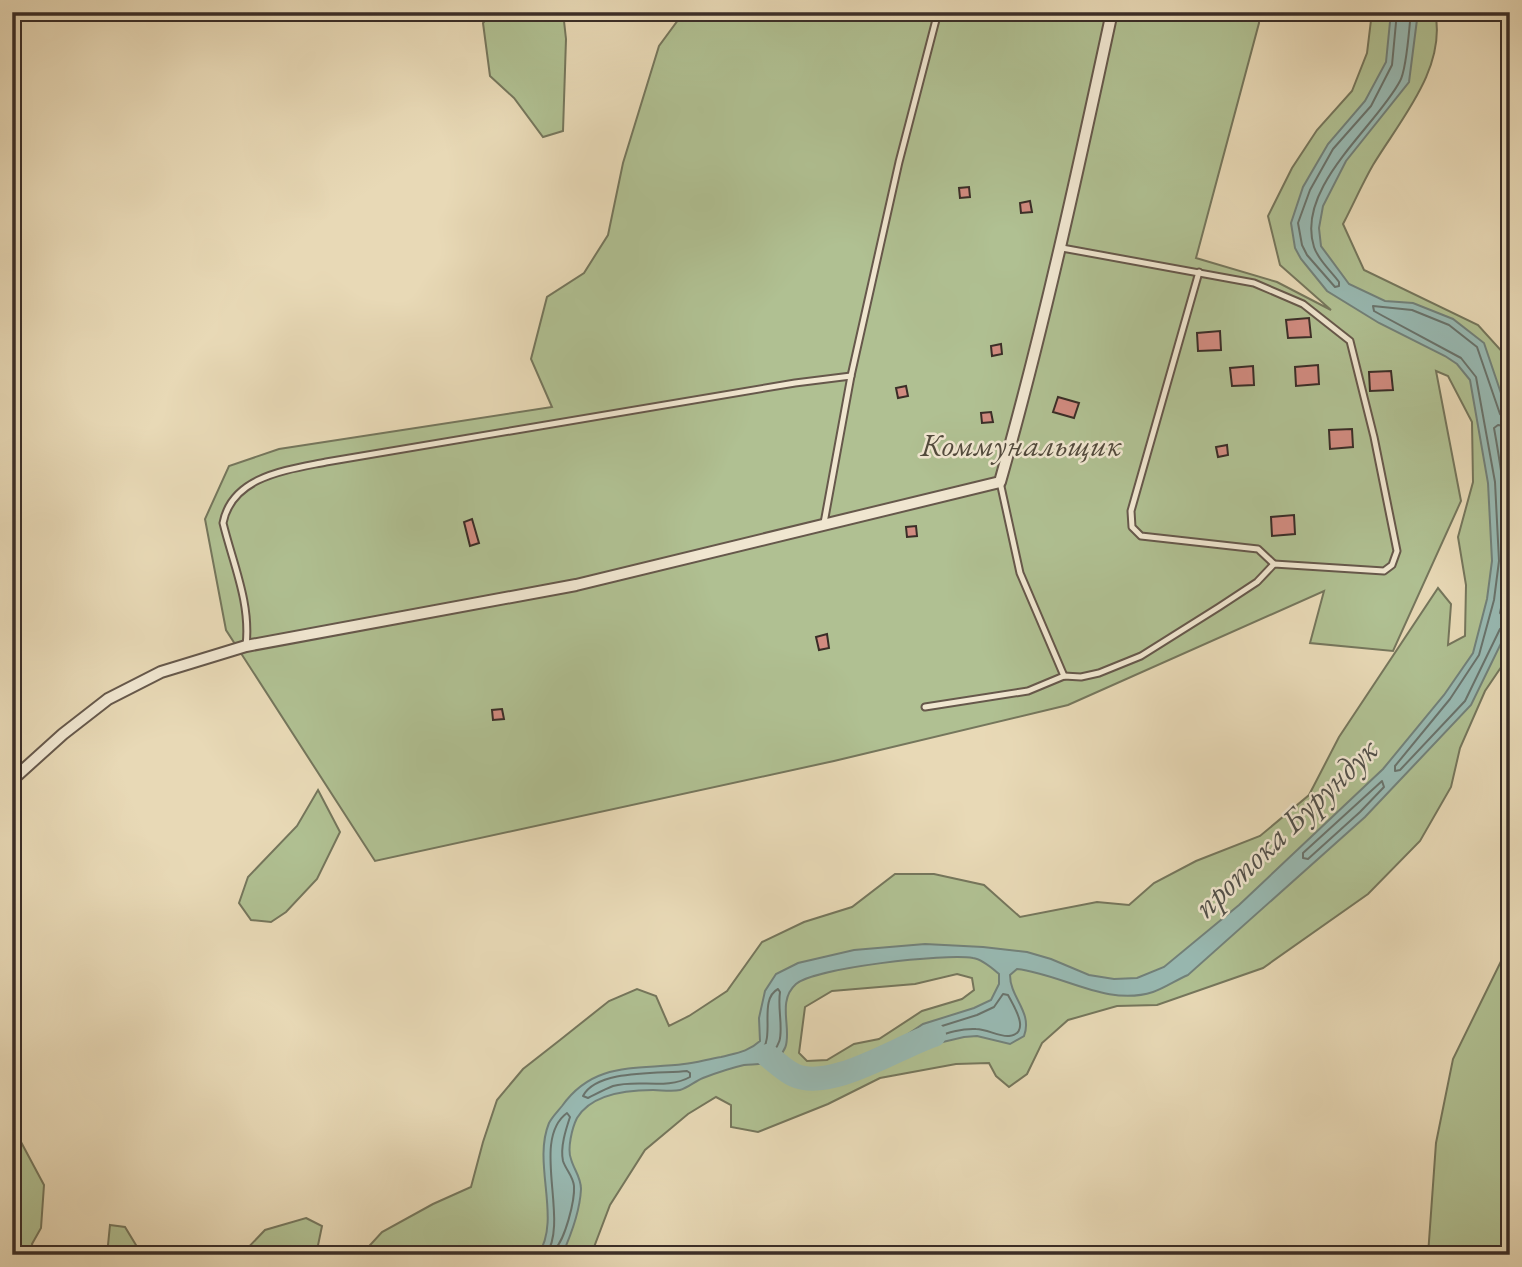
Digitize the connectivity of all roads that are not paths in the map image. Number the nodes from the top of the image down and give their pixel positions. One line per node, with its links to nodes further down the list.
1 (938, 12): 5 (lane)
2 (1112, 12): 3 (street)
3 (1062, 248): 4 (lane); 6 (street)
4 (1199, 272): 8 (lane); 8 (lane)
5 (850, 376): 7 (lane); 9 (lane)
6 (1000, 482): 7 (street); 10 (lane)
7 (824, 523): 9 (street)
8 (1274, 564): 10 (lane)
9 (246, 646): 12 (street)
10 (1063, 676): 11 (lane)
11 (925, 707)
12 (12, 780)

